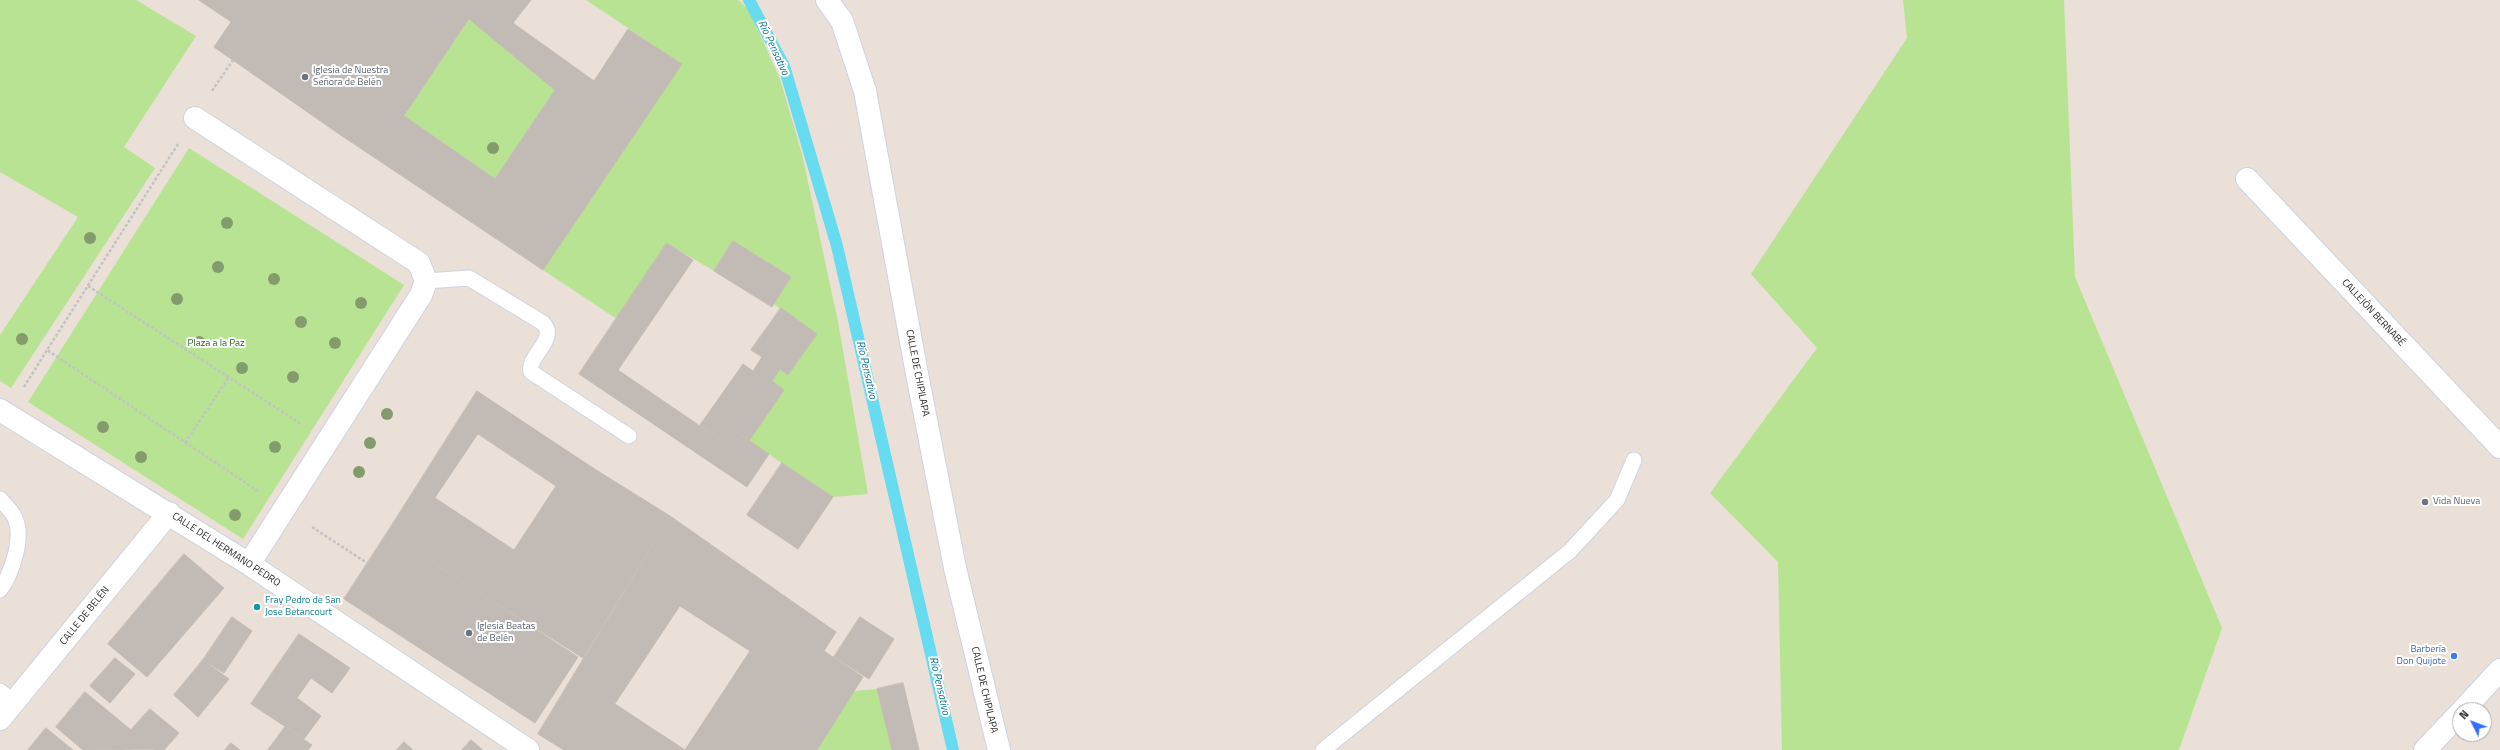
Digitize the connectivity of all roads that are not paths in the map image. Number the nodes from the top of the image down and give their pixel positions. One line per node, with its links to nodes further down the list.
1 (827, 0): 18 (street, CALLE DE CHIPILAPA)
2 (195, 118): 4 (street)
3 (2247, 179): 7 (street, CALLEJÓN BERNABÉ)
4 (426, 280): 6 (lane); 11 (street)
5 (3, 412): 10 (street, CALLE DEL HERMANO PEDRO)
6 (629, 436)
7 (2500, 447)
8 (1634, 460): 19 (lane)
9 (0, 499): 12 (lane)
10 (169, 513): 11 (street, CALLE DEL HERMANO PEDRO); 15 (street, CALLE DE BELÉN)
11 (249, 564): 17 (street, CALLE DEL HERMANO PEDRO)
12 (0, 590)
13 (2500, 670): 14 (street)
14 (2470, 702)
15 (4, 704)
16 (2452, 721): 20 (street)
17 (528, 750)
18 (998, 750)
19 (1323, 750)
20 (2425, 750)

